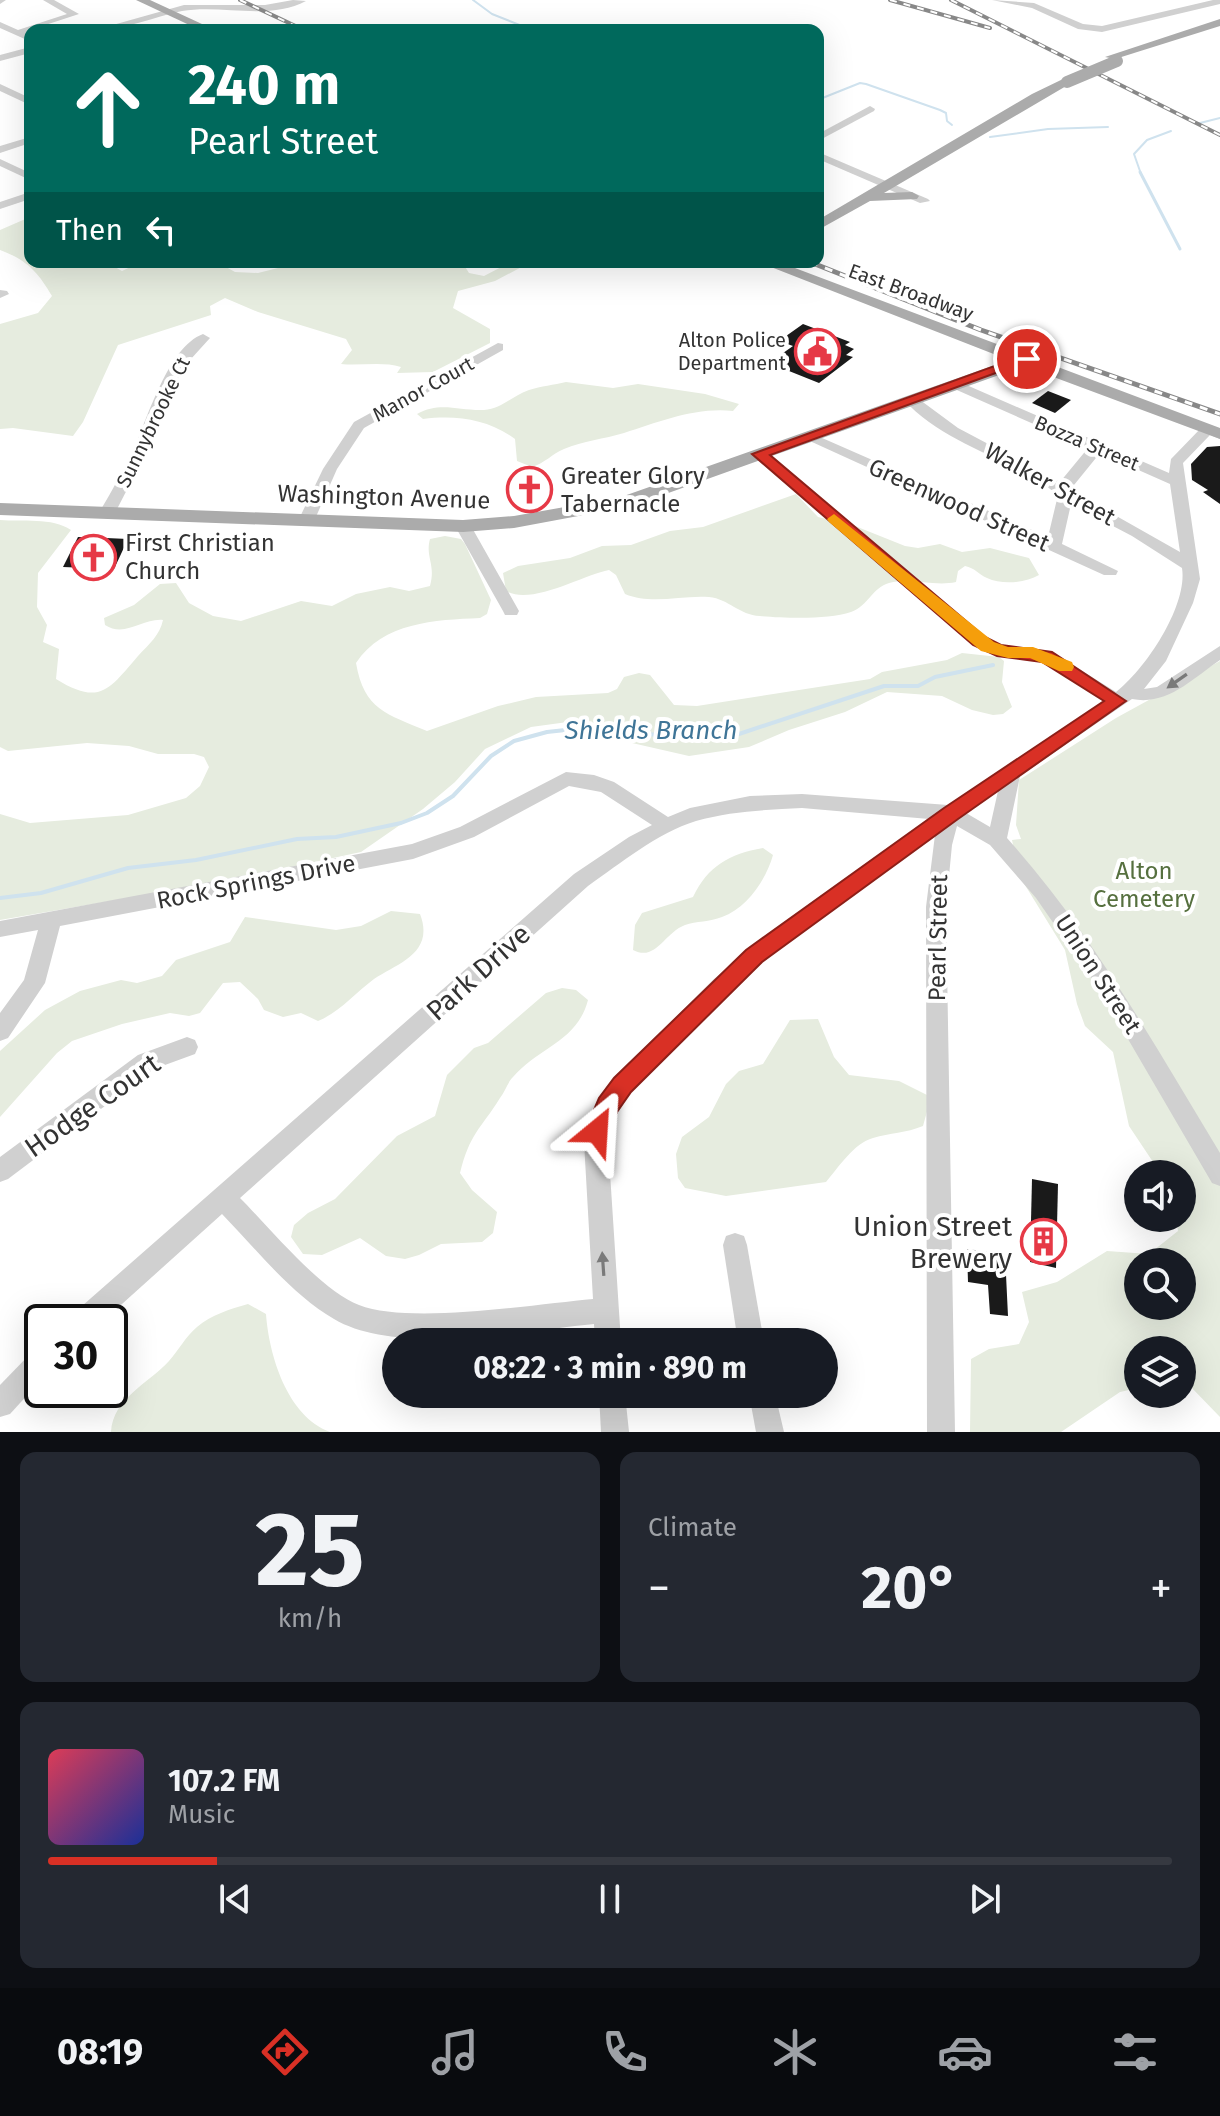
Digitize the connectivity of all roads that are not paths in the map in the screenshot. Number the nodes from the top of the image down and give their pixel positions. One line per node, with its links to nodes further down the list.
1 (47, 0): 9 (street)
2 (141, 0): 7 (main road)
3 (996, 0): 5 (street)
4 (304, 1): 6 (street); 8 (street)
5 (1220, 1)
6 (198, 6): 7 (street); 7 (street)
7 (171, 9): 8 (street); 10 (street); 11 (main road)
8 (245, 12): 12 (street)
9 (44, 24)
10 (122, 24)
11 (207, 24)
12 (213, 24)
13 (0, 25): 16 (street)
14 (1220, 25): 20 (main road, bridge)
15 (24, 31): 16 (street)
16 (17, 33): 17 (street)
17 (24, 36)
18 (24, 52): 19 (street)
19 (0, 58)
20 (1064, 80): 30 (main road); 31 (main road)
21 (0, 87): 22 (street)
22 (24, 99)
23 (870, 109): 24 (street)
24 (824, 135)
25 (24, 142): 26 (street)
26 (0, 150)
27 (824, 157): 31 (street)
28 (0, 162): 29 (street)
29 (24, 172)
30 (909, 172): 31 (main road); 33 (main road)
31 (884, 182): 33 (street); 34 (main road); 36 (main road)
32 (24, 197): 35 (street)
33 (921, 197): 34 (main road)
34 (863, 199): 37 (main road)
35 (0, 206)
36 (824, 211)
37 (824, 222)
38 (792, 268): 39 (main road, East Broadway)
39 (900, 312): 42 (main road, East Broadway); 43 (main road)
40 (203, 338): 52 (street, Sunnybrooke Ct)
41 (498, 347): 53 (street, Manor Court)
42 (1027, 359): 43 (main road, Washington Avenue); 45 (main road, East Broadway)
43 (955, 384): 44 (main road, Washington Avenue); 47 (street, Bozza Street)
44 (911, 400): 46 (main road, Washington Avenue); 50 (street, Walker Street)
45 (1216, 433): 49 (street)
46 (808, 437): 48 (main road, Washington Avenue); 55 (street, Greenwood Street)
47 (1096, 448): 49 (street, Bozza Street); 50 (street)
48 (760, 454): 54 (main road, Washington Avenue); 60 (street)
49 (1176, 481): 56 (street)
50 (1066, 494): 55 (street); 56 (street, Walker Street)
51 (0, 509): 52 (main road, Washington Avenue)
52 (108, 511): 53 (main road, Washington Avenue)
53 (307, 519): 54 (main road, Washington Avenue)
54 (463, 526): 58 (street)
55 (1053, 547): 57 (street, Greenwood Street)
56 (1190, 566): 62 (street)
57 (1110, 571)
58 (511, 611)
59 (973, 649): 60 (street)
60 (997, 650): 62 (street)
61 (1220, 652): 62 (street, one-way to 62)
62 (1123, 697): 63 (street)
63 (1011, 774): 64 (street); 66 (street)
64 (951, 813): 65 (street, Park Drive); 66 (street, Union Street); 76 (street, one-way to 64); 85 (street, Pearl Street)
65 (667, 826): 67 (street, Rock Springs Drive); 73 (street, Park Drive)
66 (997, 840): 72 (street, Union Street)
67 (51, 920): 68 (street, Rock Springs Drive); 69 (street)
68 (0, 929)
69 (0, 1031)
70 (187, 1047): 71 (street, Hodge Court)
71 (0, 1171)
72 (1220, 1175)
73 (223, 1198): 75 (street, Park Drive); 76 (street)
74 (735, 1245): 78 (street)
75 (103, 1304)
76 (606, 1310): 77 (street)
77 (607, 1328)
78 (749, 1328)
79 (24, 1379): 80 (street)
80 (0, 1404)
81 (613, 1408): 83 (street)
82 (765, 1408): 84 (street)
83 (615, 1432)
84 (770, 1432)
85 (941, 1432)

